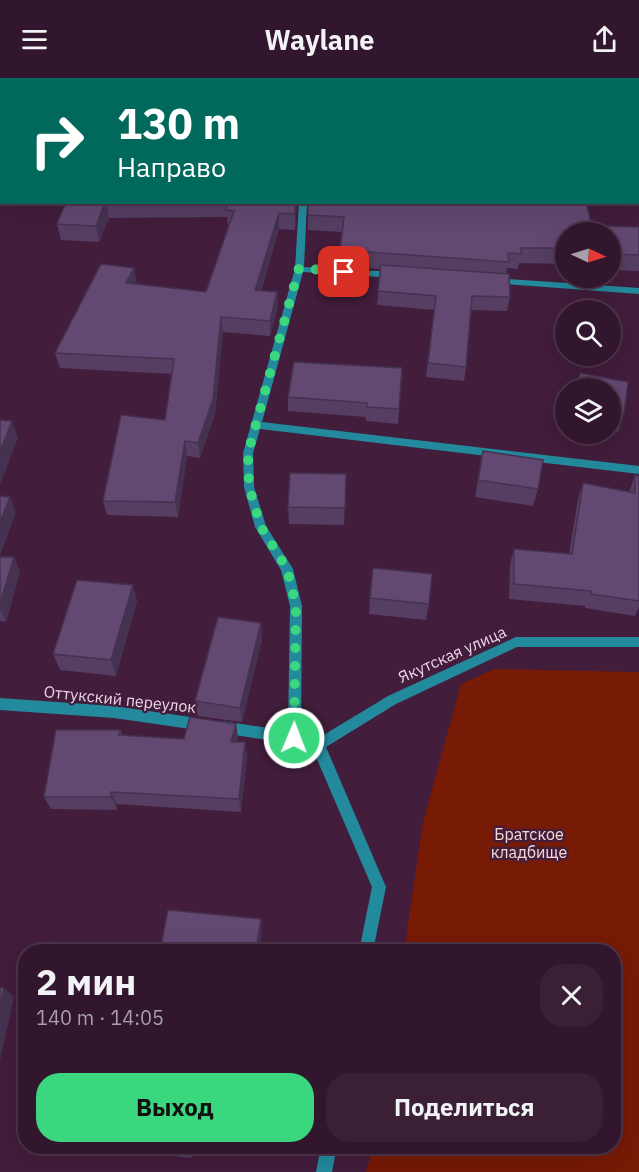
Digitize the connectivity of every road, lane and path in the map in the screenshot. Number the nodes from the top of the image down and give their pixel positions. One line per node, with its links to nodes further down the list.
1 (303, 204): 2 (street)
2 (299, 268): 3 (street); 6 (street)
3 (404, 276)
4 (486, 281): 5 (street)
5 (639, 291)
6 (257, 425): 7 (street); 10 (street)
7 (639, 470)
8 (639, 642): 11 (street, Якутская улица)
9 (0, 704): 10 (street, Оттукский переулок)
10 (294, 738): 11 (street)
11 (318, 746): 12 (street)
12 (367, 944)
13 (327, 1154): 14 (street)
14 (324, 1172)

